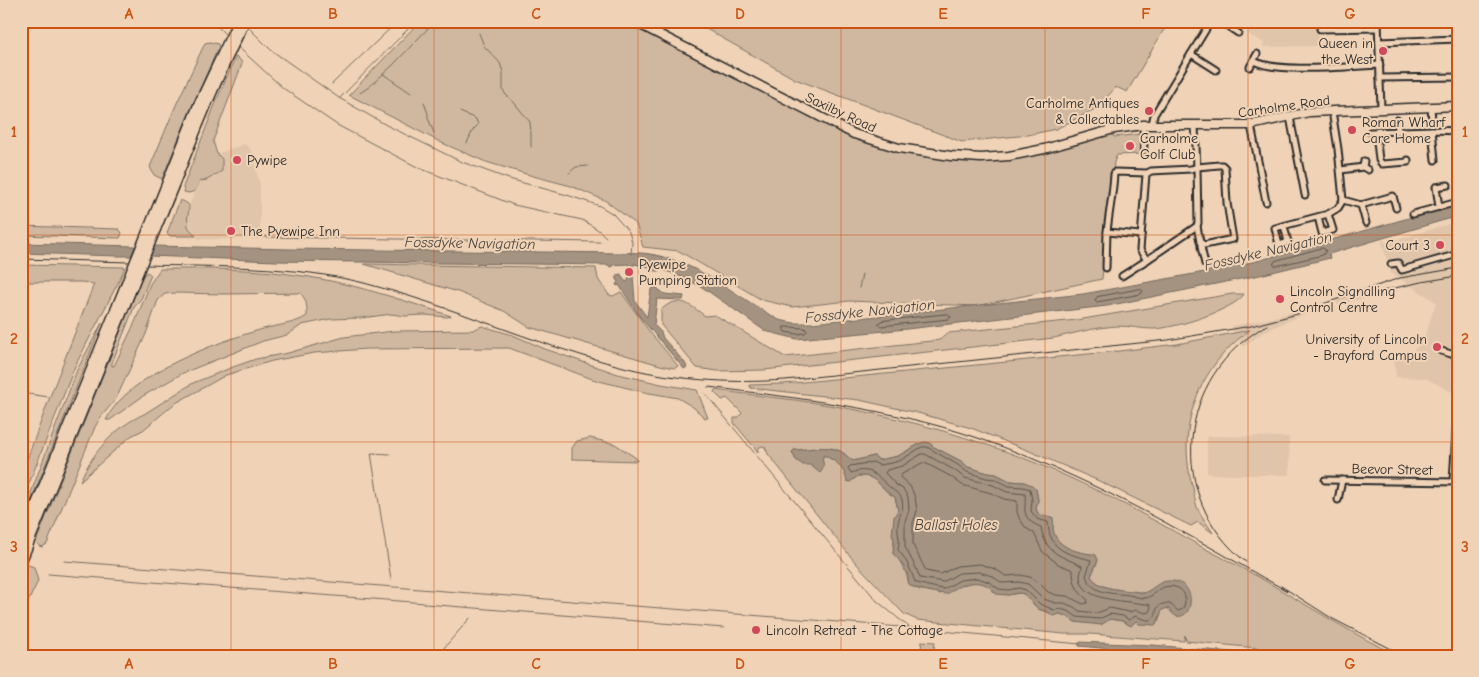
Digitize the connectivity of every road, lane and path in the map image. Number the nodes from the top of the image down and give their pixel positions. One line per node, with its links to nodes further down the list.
1 (238, 21): 12 (highway)
2 (245, 21): 12 (highway)
3 (633, 21): 32 (main road, Saxilby Road)
4 (1211, 21): 13 (street)
5 (1220, 21): 9 (street)
6 (1378, 21): 7 (street)
7 (1378, 28): 8 (street); 11 (street)
8 (1320, 29)
9 (1238, 33)
10 (1458, 40): 11 (street)
11 (1379, 42): 16 (street)
12 (225, 54): 70 (highway, bridge)
13 (1191, 54): 18 (street); 28 (street)
14 (1257, 54): 15 (street)
15 (1254, 61): 16 (street); 17 (street)
16 (1380, 65): 20 (street)
17 (1250, 67)
18 (1216, 70)
19 (1458, 76): 20 (street)
20 (1380, 78): 23 (street)
21 (1458, 106): 22 (main road, Carholme Road)
22 (1431, 107): 23 (main road, Carholme Road); 27 (street)
23 (1381, 109): 24 (main road, Carholme Road)
24 (1332, 111): 25 (main road, Carholme Road); 43 (street)
25 (1290, 117): 30 (main road, Carholme Road); 47 (street)
26 (1397, 120): 33 (street)
27 (1432, 121)
28 (1152, 124): 29 (main road, Carholme Road); 31 (main road, Carholme Road)
29 (1143, 125): 32 (main road, Carholme Road); 38 (street)
30 (1252, 125): 31 (main road, Carholme Road); 50 (street)
31 (1195, 126): 42 (street)
32 (1114, 129)
33 (1398, 130): 34 (street); 35 (street)
34 (1432, 130): 36 (street); 40 (street)
35 (1378, 131): 37 (street); 39 (street)
36 (1458, 131)
37 (1370, 132)
38 (1144, 151)
39 (1408, 160)
40 (1435, 160)
41 (1365, 166): 43 (street)
42 (1197, 167): 44 (street); 59 (street); 63 (street)
43 (1341, 170): 49 (street)
44 (1148, 173): 61 (street); 62 (street)
45 (1448, 185): 53 (street)
46 (1391, 189): 48 (street)
47 (1305, 195)
48 (1393, 196): 52 (street); 54 (street)
49 (1343, 200): 52 (street); 55 (street)
50 (1266, 202)
51 (1458, 202): 53 (street)
52 (1361, 205): 58 (street)
53 (1439, 207): 56 (street)
54 (1396, 208)
55 (1328, 214): 57 (street); 57 (street)
56 (1413, 214)
57 (1318, 217): 60 (street)
58 (1366, 223)
59 (1196, 226): 63 (street); 65 (street)
60 (1284, 226)
61 (1107, 232): 62 (street); 68 (street)
62 (1141, 235): 65 (street)
63 (1201, 244): 66 (street)
64 (1458, 254): 67 (street)
65 (1147, 260): 69 (street)
66 (1205, 264)
67 (1391, 264)
68 (1106, 268)
69 (1122, 276)
70 (130, 284): 78 (highway); 79 (highway)
71 (1441, 351): 72 (street)
72 (1458, 356)
73 (1458, 400): 76 (street)
74 (1325, 480): 75 (street, Beevor Street)
75 (1342, 480): 76 (street, Beevor Street); 77 (street)
76 (1455, 481)
77 (1338, 500)
78 (21, 542)
79 (21, 562)

